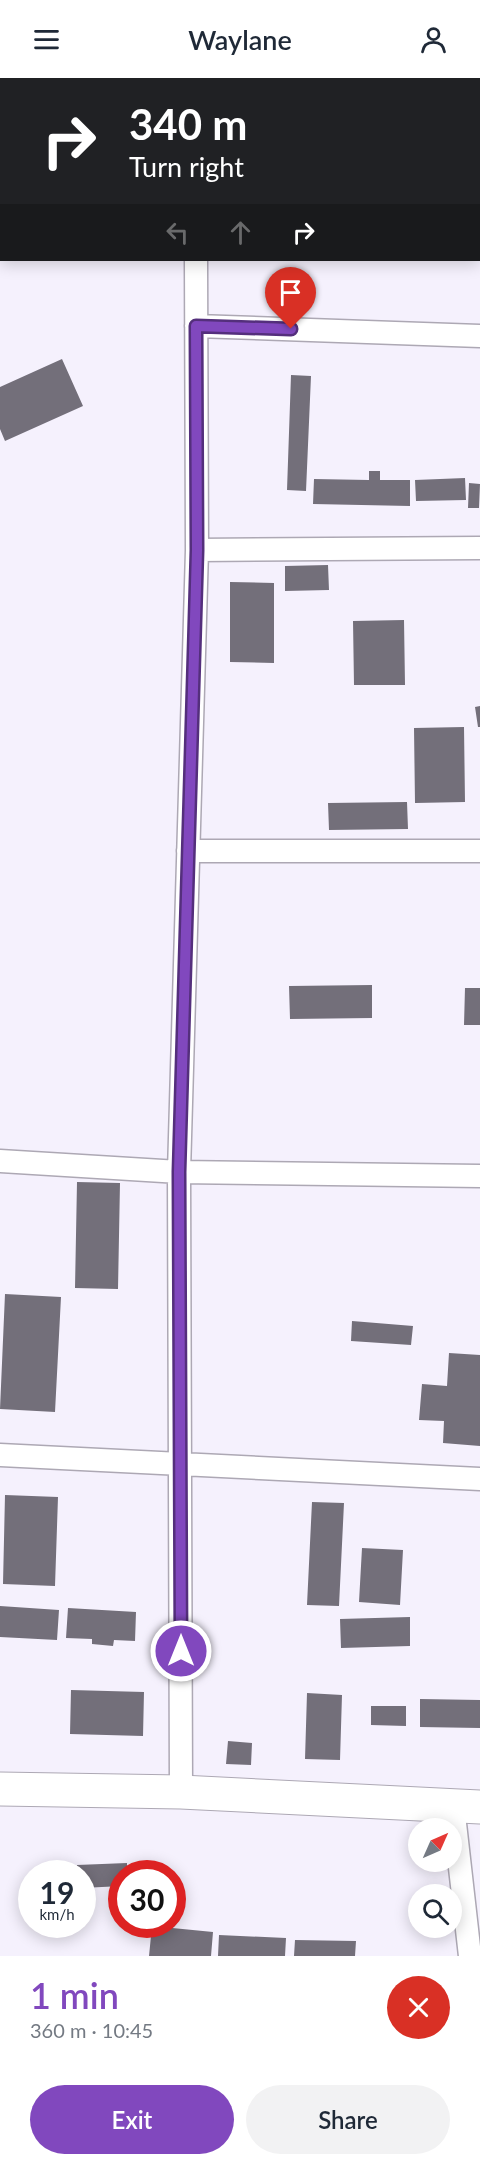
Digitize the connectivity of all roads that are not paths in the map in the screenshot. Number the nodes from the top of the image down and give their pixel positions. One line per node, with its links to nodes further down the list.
1 (196, 261): 2 (street)
2 (196, 326): 3 (street); 5 (street)
3 (480, 336)
4 (480, 548): 5 (street)
5 (197, 550): 6 (street)
6 (188, 851): 7 (street); 9 (street)
7 (480, 851)
8 (0, 1161): 9 (street)
9 (179, 1172): 10 (street); 12 (street)
10 (480, 1176)
11 (0, 1455): 12 (street)
12 (180, 1463): 13 (street); 15 (street)
13 (480, 1479)
14 (0, 1789): 15 (main road)
15 (181, 1792): 16 (main road)
16 (466, 1806): 17 (street)
17 (470, 1956)

